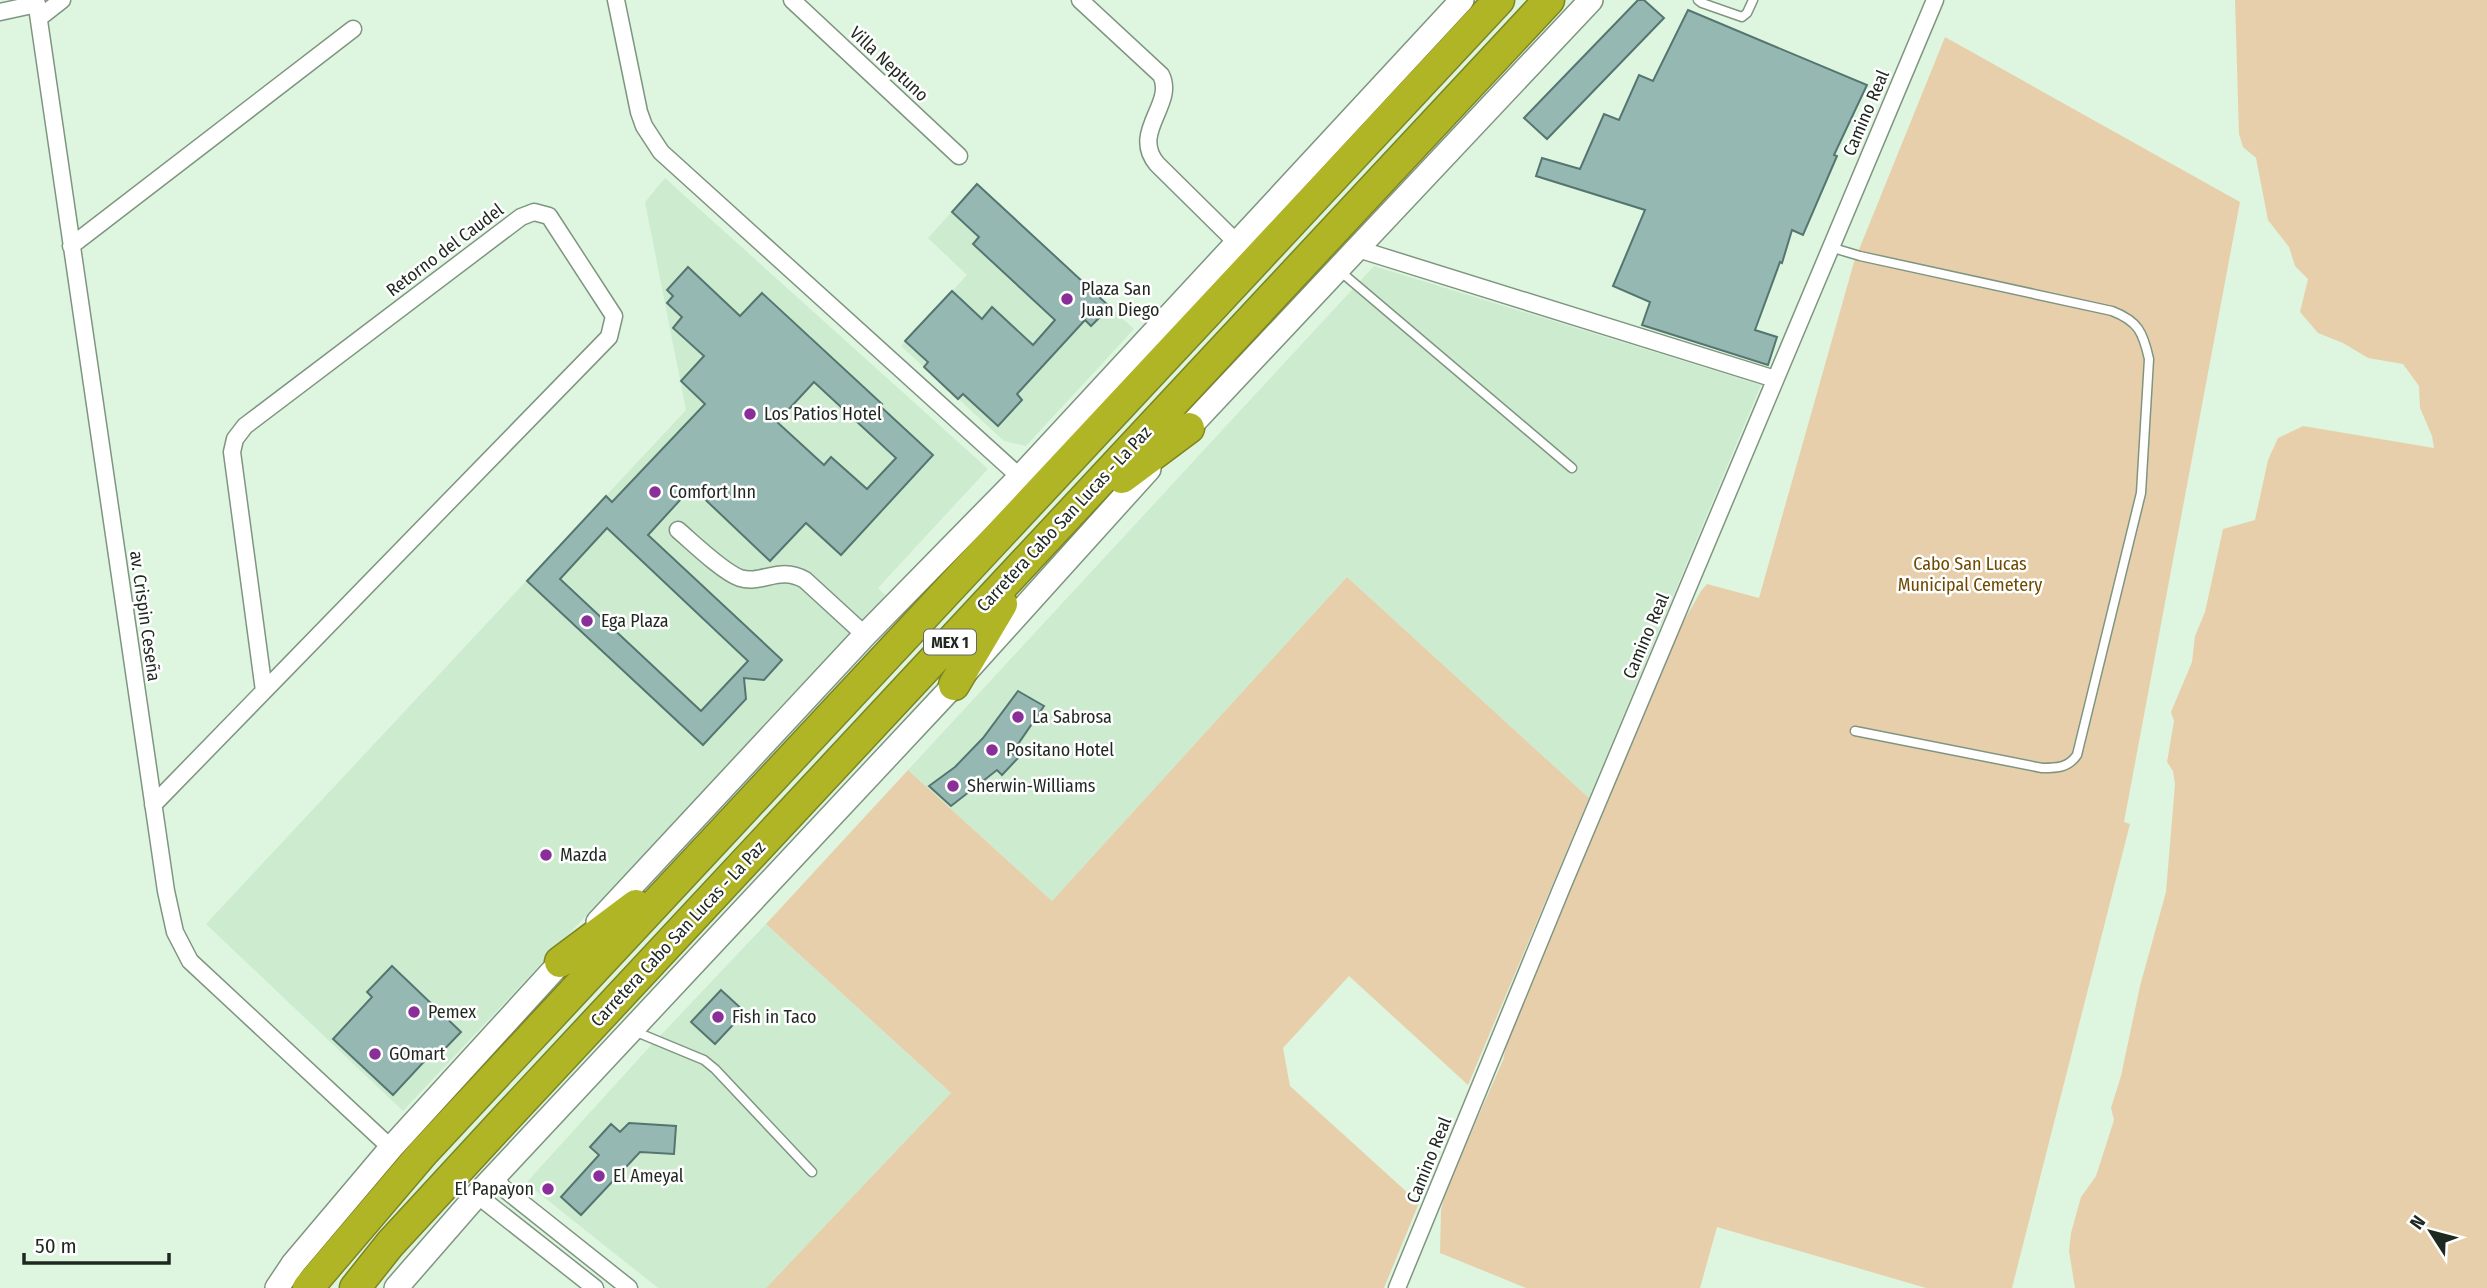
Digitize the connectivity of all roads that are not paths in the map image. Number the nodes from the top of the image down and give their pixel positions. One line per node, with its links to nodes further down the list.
1 (62, 0): 12 (street)
2 (616, 0): 24 (street)
3 (792, 0): 15 (street, Villa Neptuno)
4 (1080, 0): 16 (street)
5 (1462, 0): 16 (main road)
6 (1499, 0): 33 (highway, Carretera Cabo San Lucas - La Paz / MEX 1)
7 (1549, 0): 25 (highway, Carretera Cabo San Lucas - La Paz / MEX 1)
8 (1591, 0): 19 (main road)
9 (1698, 0): 10 (lane)
10 (1753, 0)
11 (1935, 0): 18 (street, Camino Real)
12 (37, 7): 13 (street); 17 (street, av. Crispin Ceseña)
13 (0, 12)
14 (353, 29): 17 (street)
15 (959, 156)
16 (1237, 243): 24 (main road)
17 (71, 246): 32 (street, av. Crispin Ceseña)
18 (1830, 247): 21 (street, Camino Real); 31 (lane)
19 (1358, 250): 20 (main road); 21 (street)
20 (1338, 270): 22 (main road); 23 (lane)
21 (1774, 379): 46 (street, Camino Real)
22 (1189, 428): 25 (highway); 29 (main road)
23 (1572, 468)
24 (1020, 477): 28 (main road)
25 (1057, 527): 27 (highway, Carretera Cabo San Lucas - La Paz / MEX 1)
26 (678, 530): 28 (street)
27 (1031, 555): 29 (highway); 42 (highway, Carretera Cabo San Lucas - La Paz / MEX 1)
28 (865, 635): 34 (main road)
29 (954, 685): 35 (main road)
30 (264, 691): 30 (street, Retorno del Caudel); 32 (street, Retorno del Caudel)
31 (1856, 731)
32 (153, 805): 36 (street, av. Crispin Ceseña)
33 (704, 854): 34 (highway); 41 (highway, Carretera Cabo San Lucas - La Paz / MEX 1)
34 (560, 962): 36 (main road)
35 (631, 1029): 37 (main road); 38 (lane)
36 (391, 1148): 40 (main road)
37 (500, 1171): 39 (main road); 45 (street)
38 (812, 1172)
39 (477, 1195): 43 (main road); 44 (street)
40 (277, 1288)
41 (308, 1288)
42 (355, 1288)
43 (396, 1288)
44 (595, 1288)
45 (629, 1288)
46 (1398, 1288)

